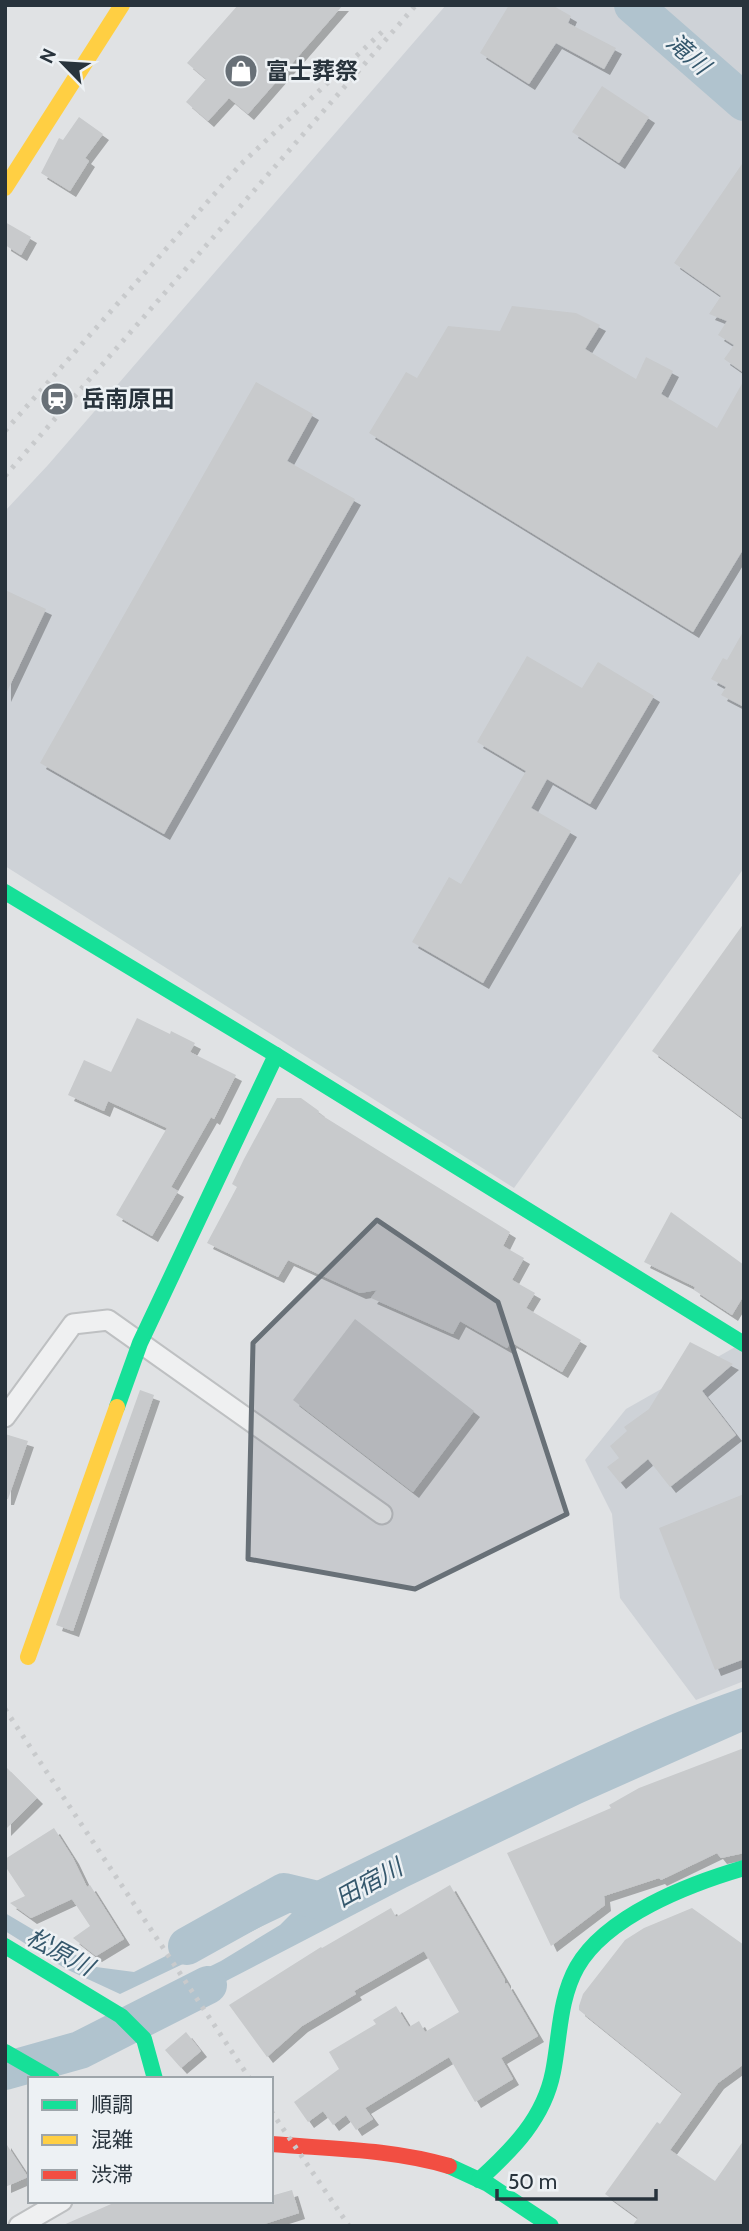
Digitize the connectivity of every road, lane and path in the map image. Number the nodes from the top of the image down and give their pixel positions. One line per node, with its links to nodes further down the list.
1 (122, 5): 2 (street)
2 (7, 179)
3 (5, 892): 4 (street)
4 (276, 1055): 5 (street); 6 (street)
5 (140, 1343): 7 (street); 8 (street); 9 (street)
6 (744, 1344)
7 (5, 1417)
8 (382, 1514)
9 (28, 1657)
10 (744, 1868): 16 (street)
11 (5, 1946): 14 (street)
12 (6, 2052): 13 (street)
13 (49, 2077)
14 (154, 2077)
15 (273, 2144): 16 (street)
16 (479, 2180): 19 (street)
17 (59, 2203): 18 (street)
18 (19, 2226)
19 (551, 2226)

